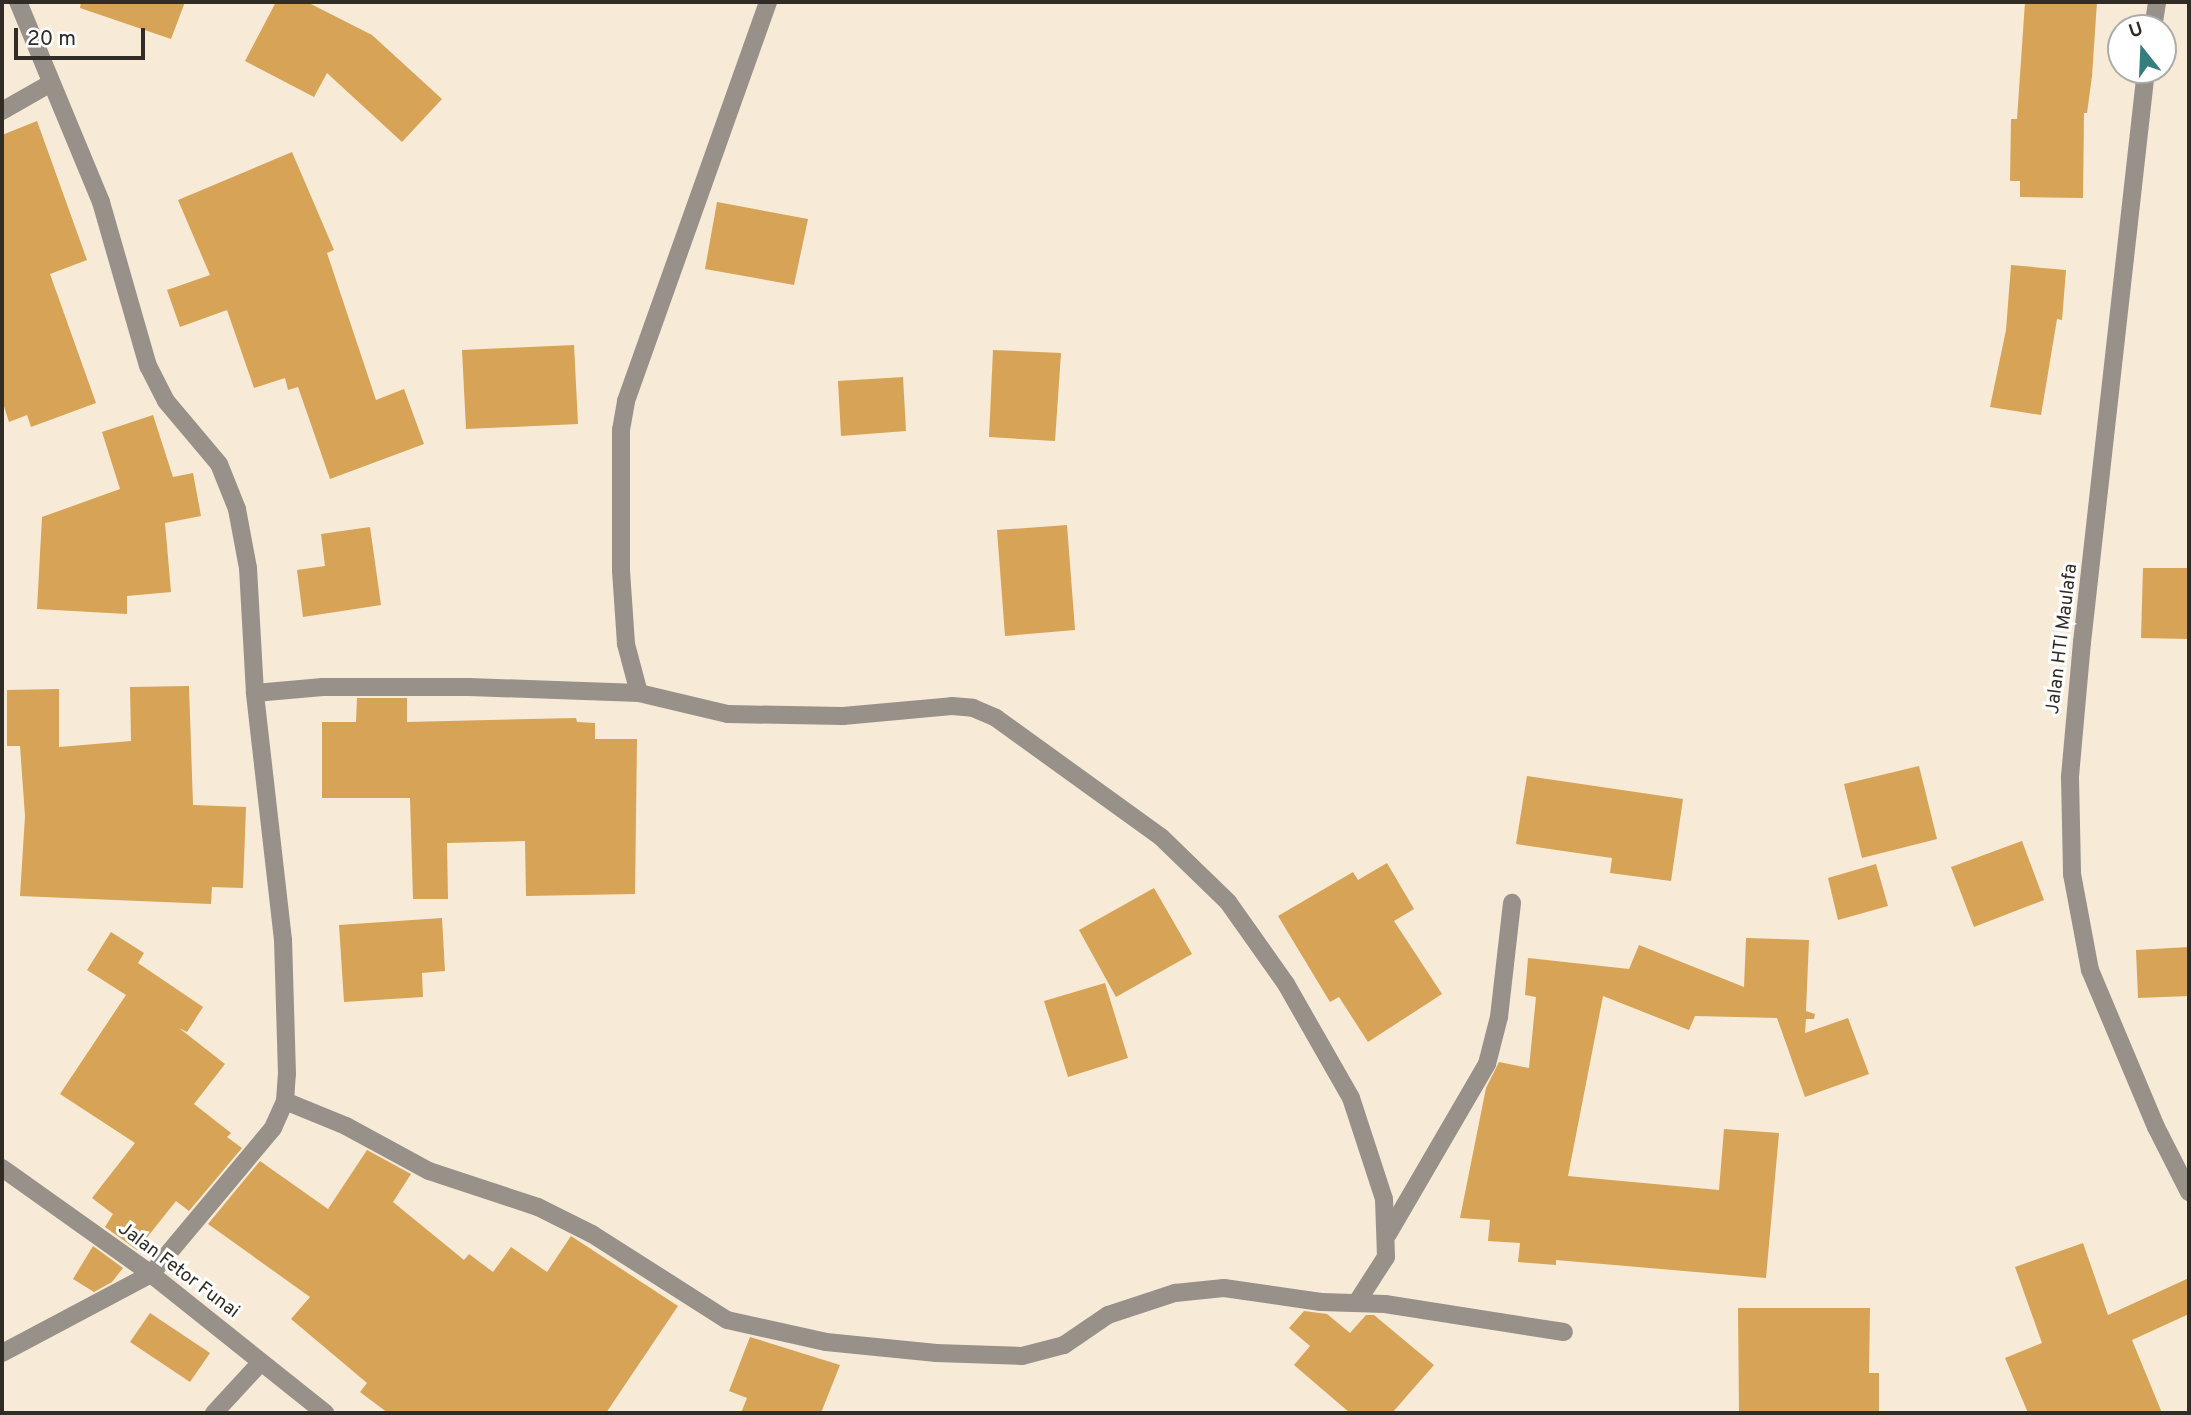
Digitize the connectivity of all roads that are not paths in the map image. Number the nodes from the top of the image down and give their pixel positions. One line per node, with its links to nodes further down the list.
1 (18, 2): 3 (street)
2 (768, 2): 7 (street)
3 (51, 83): 5 (street); 6 (street)
4 (2144, 84): 11 (street, Jalan HTI Maulafa)
5 (2, 111)
6 (255, 693): 7 (street); 9 (street)
7 (639, 693): 12 (street)
8 (1512, 903): 12 (street)
9 (285, 1101): 13 (street); 14 (street)
10 (2, 1168): 13 (street, Jalan Fetor Funai)
11 (2189, 1192)
12 (1388, 1234): 14 (street)
13 (151, 1274): 16 (street); 17 (street, Jalan Fetor Funai)
14 (1357, 1302): 15 (street)
15 (1564, 1332)
16 (2, 1353)
17 (261, 1362): 18 (street); 19 (street, Jalan Fetor Funai)
18 (214, 1413)
19 (325, 1413)

